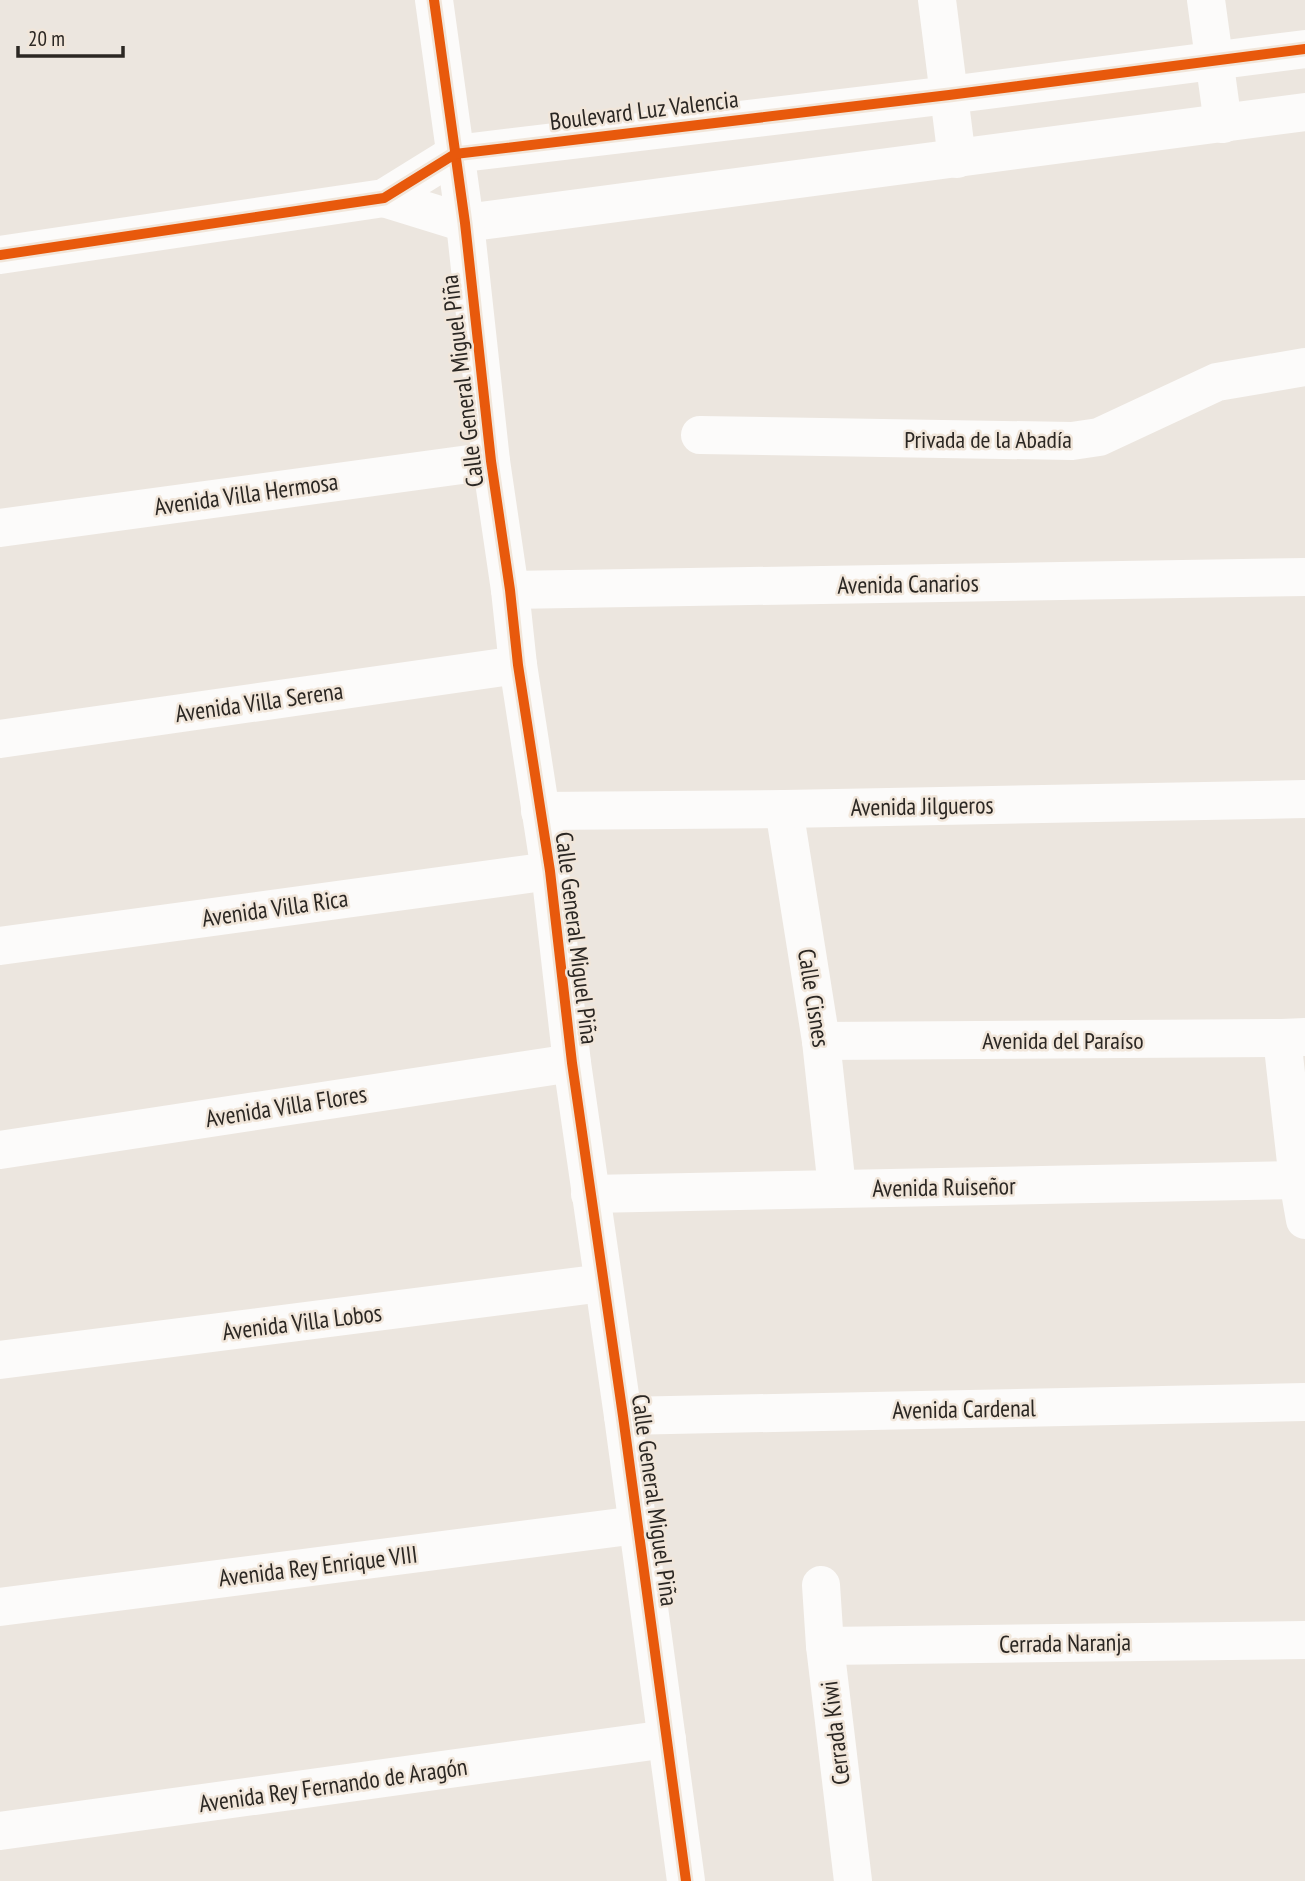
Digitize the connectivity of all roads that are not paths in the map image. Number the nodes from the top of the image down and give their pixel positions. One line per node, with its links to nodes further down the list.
1 (434, 0): 9 (street, Calle General Miguel Piña)
2 (937, 0): 6 (street)
3 (1206, 0): 5 (street)
4 (1305, 49): 5 (street, Boulevard Luz Valencia)
5 (1215, 62): 6 (street, Boulevard Luz Valencia); 8 (street)
6 (950, 95): 9 (street, Boulevard Luz Valencia); 10 (street)
7 (1305, 112): 8 (street, Boulevard Luz Valencia)
8 (1223, 124): 10 (street, Boulevard Luz Valencia)
9 (455, 154): 11 (street, Boulevard Luz Valencia); 12 (street, Calle General Miguel Piña)
10 (957, 159): 12 (street, Boulevard Luz Valencia)
11 (384, 198): 12 (street, Boulevard Luz Valencia); 13 (street, Boulevard Luz Valencia)
12 (465, 223): 16 (street, Calle General Miguel Piña)
13 (0, 255)
14 (1305, 367): 15 (street, Privada de la Abadía)
15 (700, 435)
16 (491, 461): 17 (street, Avenida Villa Hermosa); 19 (street, Calle General Miguel Piña)
17 (0, 528)
18 (1305, 577): 19 (street, Avenida Canarios)
19 (510, 590): 20 (street, Calle General Miguel Piña)
20 (519, 666): 21 (street, Avenida Villa Serena); 24 (street, Calle General Miguel Piña)
21 (0, 739)
22 (1305, 799): 23 (street, Avenida Jilgueros)
23 (784, 809): 24 (street, Avenida Jilgueros); 28 (street, Calle Cisnes)
24 (540, 811): 25 (street, Calle General Miguel Piña)
25 (550, 871): 26 (street, Avenida Villa Rica); 29 (street, Calle General Miguel Piña)
26 (0, 946)
27 (1294, 1038): 28 (street, Avenida del Paraíso); 31 (street)
28 (821, 1041): 32 (street, Calle Cisnes)
29 (572, 1063): 30 (street, Avenida Villa Flores); 33 (street, Calle General Miguel Piña)
30 (0, 1150)
31 (1298, 1180): 32 (street, Avenida Ruiseñor); 34 (street)
32 (837, 1188): 33 (street, Avenida Ruiseñor)
33 (590, 1194): 35 (street, Calle General Miguel Piña)
34 (1305, 1220)
35 (603, 1283): 36 (street, Avenida Villa Lobos); 38 (street, Calle General Miguel Piña)
36 (0, 1360)
37 (1305, 1402): 38 (street, Avenida Cardenal)
38 (623, 1416): 39 (street, Calle General Miguel Piña)
39 (637, 1525): 41 (street, Avenida Rey Enrique VIII); 44 (street, Calle General Miguel Piña)
40 (821, 1585): 43 (street, Cerrada Kiwi)
41 (0, 1607)
42 (1305, 1640): 43 (street, Cerrada Naranja)
43 (825, 1646): 47 (street, Cerrada Kiwi)
44 (667, 1739): 45 (street, Avenida Rey Fernando de Aragón); 46 (street, Calle General Miguel Piña)
45 (0, 1831)
46 (686, 1881)
47 (853, 1881)

